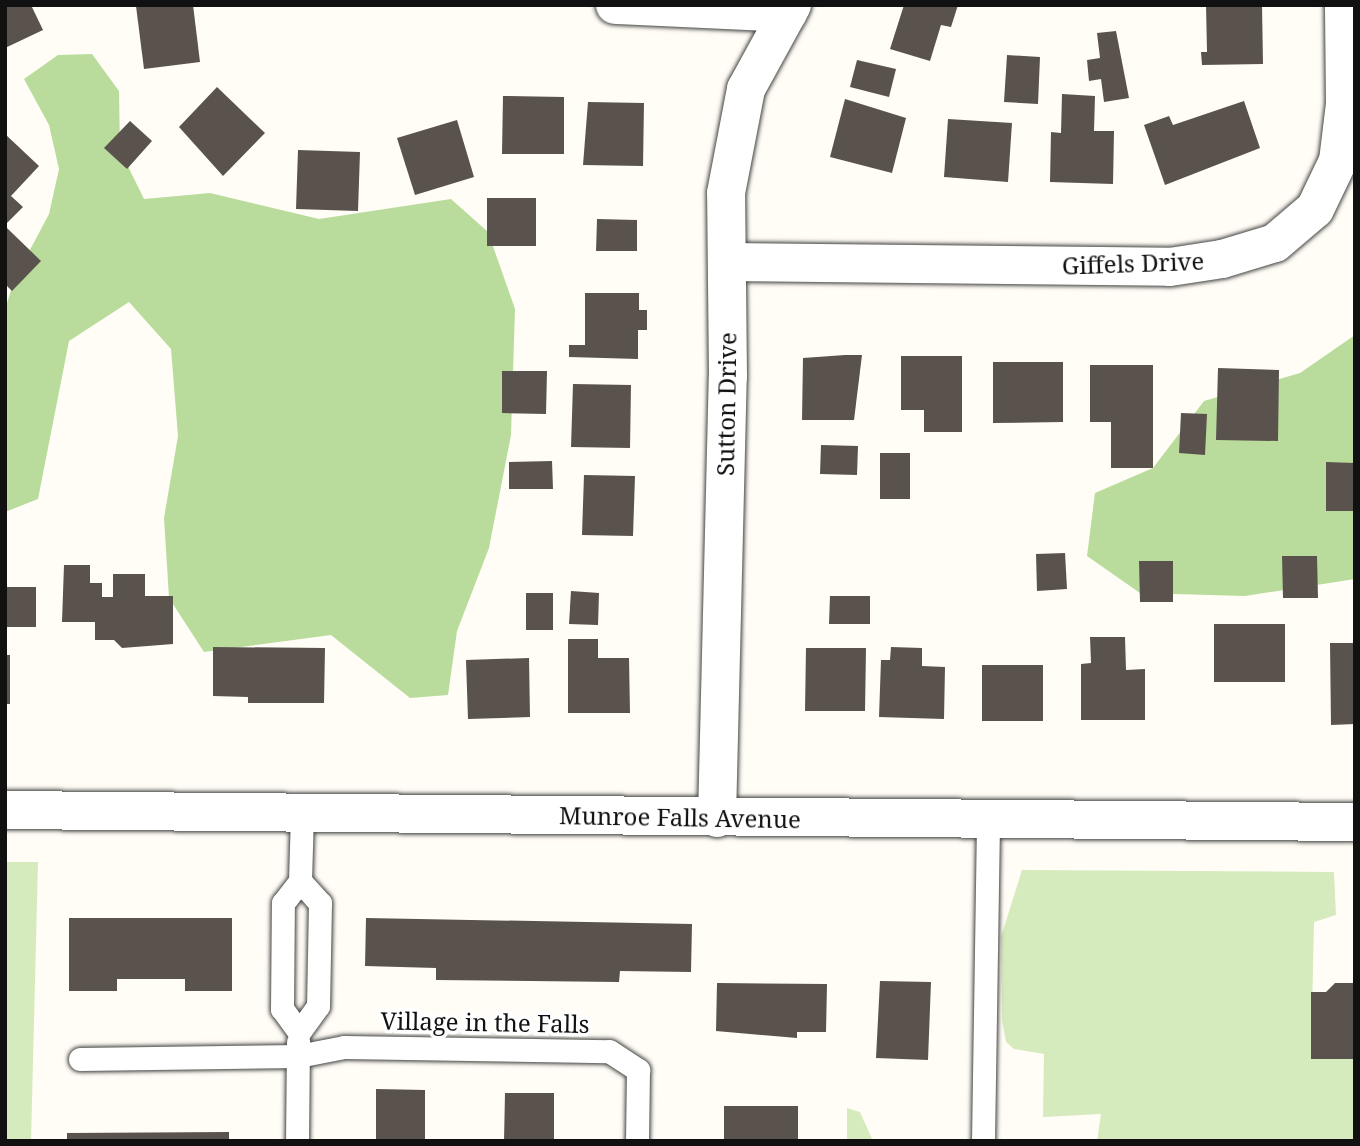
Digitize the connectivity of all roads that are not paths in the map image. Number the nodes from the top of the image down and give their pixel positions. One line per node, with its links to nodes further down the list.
1 (615, 5): 3 (street)
2 (1344, 5): 4 (street, Giffels Drive)
3 (790, 9): 4 (street, Sutton Drive)
4 (727, 262): 7 (street, Sutton Drive)
5 (5, 810): 6 (street, Munroe Falls Avenue)
6 (302, 813): 7 (street, Munroe Falls Avenue); 10 (lane)
7 (717, 818): 8 (street, Munroe Falls Avenue)
8 (988, 821): 9 (street, Munroe Falls Avenue); 16 (lane)
9 (1355, 822)
10 (300, 881): 11 (lane); 11 (lane)
11 (299, 1032): 12 (lane)
12 (298, 1056): 13 (lane, Village in the Falls); 14 (lane); 15 (lane, Village in the Falls)
13 (80, 1059)
14 (297, 1141)
15 (636, 1141)
16 (983, 1141)

